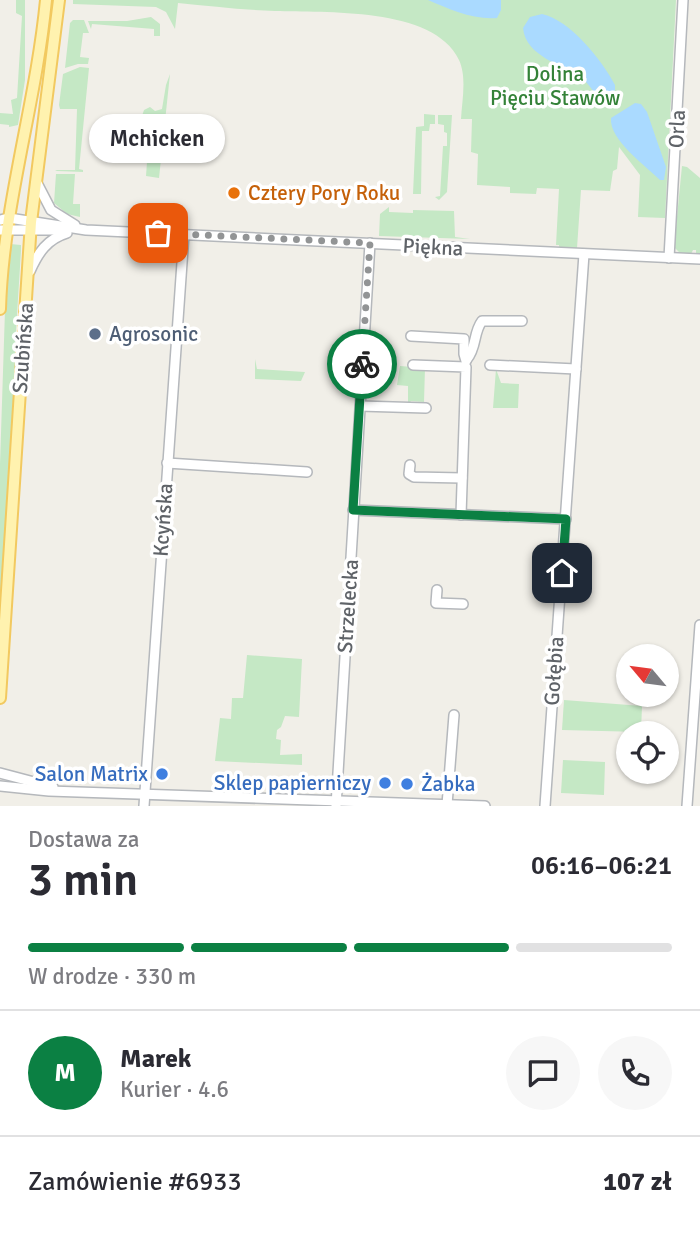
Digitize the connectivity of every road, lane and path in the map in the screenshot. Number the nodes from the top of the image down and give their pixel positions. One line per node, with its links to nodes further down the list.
1 (46, 0): 5 (main road, Szubińska)
2 (59, 0): 4 (main road, Szubińska)
3 (683, 0): 12 (street, Orla)
4 (35, 179): 6 (main road, Szubińska); 7 (street, Piękna)
5 (4, 224): 6 (street, Piękna); 11 (main road, Szubińska)
6 (31, 226): 7 (street, Piękna); 14 (main road, Szubińska)
7 (83, 229): 8 (street, Piękna); 14 (street, Piękna)
8 (184, 234): 9 (street, Piękna); 24 (street, Kcyńska)
9 (370, 243): 10 (street, Piękna); 22 (street, Strzelecka)
10 (584, 254): 12 (street, Piękna); 21 (street, Gołębia)
11 (3, 257): 15 (main road, Szubińska)
12 (669, 258): 13 (street, Piękna)
13 (700, 259)
14 (27, 276): 35 (main road, Szubińska)
15 (0, 309)
16 (522, 321): 18 (street)
17 (411, 336): 18 (street)
18 (466, 363): 19 (street); 27 (street)
19 (413, 365)
20 (490, 365): 21 (street)
21 (576, 369): 30 (street, Gołębia)
22 (360, 406): 23 (street); 28 (street, Strzelecka)
23 (426, 408)
24 (167, 463): 26 (street); 40 (street, Kcyńska)
25 (410, 465): 27 (street)
26 (307, 472)
27 (462, 478): 29 (street)
28 (353, 510): 29 (street); 41 (street, Strzelecka)
29 (461, 516): 30 (street)
30 (566, 519): 45 (street, Gołębia)
31 (437, 590): 32 (street)
32 (463, 604)
33 (700, 625): 34 (street)
34 (699, 645): 46 (street)
35 (0, 698)
36 (454, 715): 42 (street)
37 (0, 773): 39 (street)
38 (0, 786): 39 (street)
39 (71, 791): 40 (street)
40 (144, 794): 41 (street); 43 (street, Kcyńska)
41 (336, 803): 42 (street)
42 (447, 805): 44 (street)
43 (144, 806)
44 (485, 806)
45 (545, 806)
46 (687, 806)

